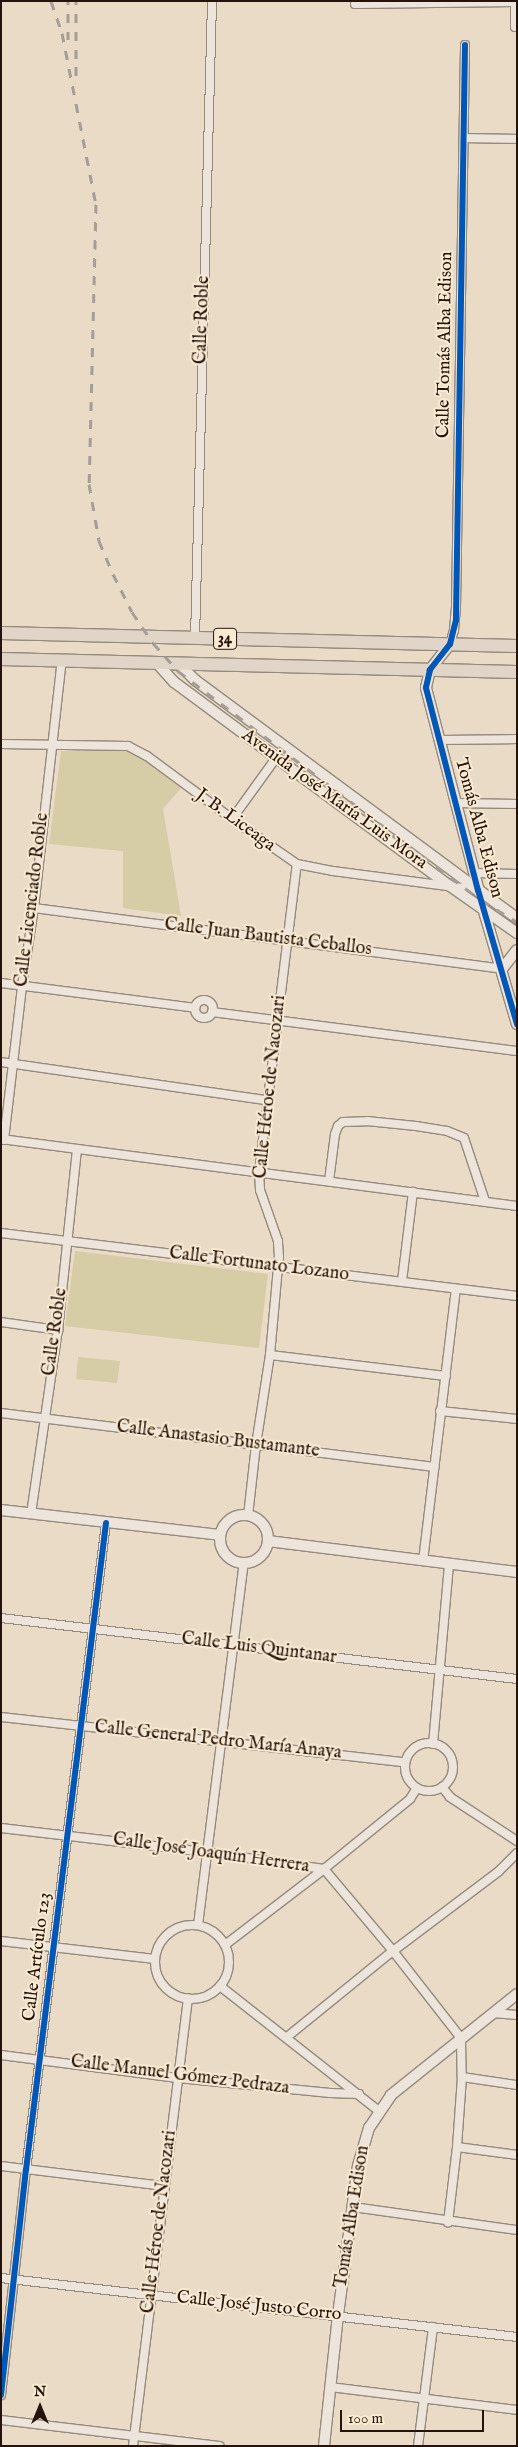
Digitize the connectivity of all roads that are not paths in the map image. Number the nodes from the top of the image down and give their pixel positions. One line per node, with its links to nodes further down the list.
1 (212, 1): 9 (street, Calle Roble)
2 (515, 1): 3 (street); 4 (street)
3 (355, 4)
4 (515, 27)
5 (465, 45): 6 (street, Calle Tomás Alba Edison)
6 (464, 138): 7 (street); 10 (street, Calle Tomás Alba Edison)
7 (517, 139)
8 (1, 633): 9 (main road, 34)
9 (195, 638): 10 (main road, 34)
10 (450, 644): 11 (main road, 34); 16 (street)
11 (517, 646)
12 (1, 659): 13 (main road, 34)
13 (62, 660): 14 (main road, 34); 21 (street, Calle Licenciado Roble)
14 (156, 662): 15 (main road, 34); 22 (street, Avenida José María Luis Mora)
15 (178, 663): 16 (main road, 34); 30 (street, Avenida José María Luis Mora)
16 (430, 670): 17 (main road, 34); 19 (street, Tomás Alba Edison)
17 (517, 672)
18 (517, 739): 19 (street)
19 (439, 740): 23 (street, Tomás Alba Edison)
20 (1, 744): 21 (street, J. B. Liceaga)
21 (52, 745): 25 (street, J. B. Liceaga); 31 (street, Calle Licenciado Roble)
22 (276, 758): 25 (street); 29 (street, Avenida José María Luis Mora)
23 (455, 804): 24 (street); 27 (street, Tomás Alba Edison)
24 (517, 804)
25 (232, 819): 26 (street, J. B. Liceaga)
26 (297, 864): 29 (street, J. B. Liceaga); 35 (street, Calle Héroe de Nacozari)
27 (474, 873): 28 (street); 30 (street, Tomás Alba Edison)
28 (517, 874)
29 (450, 886): 30 (street, J. B. Liceaga); 32 (street, Avenida José María Luis Mora)
30 (478, 890): 32 (street, Tomás Alba Edison); 33 (street, Avenida José María Luis Mora)
31 (34, 908): 35 (street, Calle Juan Bautista Ceballos); 39 (street, Calle Licenciado Roble)
32 (484, 909): 34 (street, Avenida José María Luis Mora); 37 (street, Tomás Alba Edison)
33 (517, 918)
34 (517, 933)
35 (287, 940): 37 (street, Calle Juan Bautista Ceballos); 42 (street, Calle Héroe de Nacozari)
36 (517, 950): 37 (street)
37 (502, 969): 43 (street, Tomás Alba Edison)
38 (1, 983): 39 (street)
39 (22, 986): 40 (street); 46 (street, Calle Licenciado Roble)
40 (195, 1008): 41 (street); 41 (street)
41 (212, 1012): 42 (street)
42 (278, 1018): 44 (street); 47 (street, Calle Héroe de Nacozari)
43 (517, 1024)
44 (517, 1051)
45 (1, 1062): 46 (street)
46 (13, 1064): 47 (street); 48 (street, Calle Licenciado Roble)
47 (266, 1100): 50 (street, Calle Héroe de Nacozari)
48 (3, 1140): 49 (street)
49 (76, 1150): 50 (street); 56 (street, Calle Roble)
50 (259, 1172): 51 (street); 57 (street, Calle Héroe de Nacozari)
51 (329, 1181): 52 (street); 53 (street)
52 (413, 1192): 53 (street); 58 (street)
53 (486, 1201): 54 (street)
54 (517, 1206)
55 (1, 1233): 56 (street, Calle Fortunato Lozano)
56 (68, 1242): 57 (street, Calle Fortunato Lozano); 62 (street, Calle Roble)
57 (278, 1269): 58 (street, Calle Fortunato Lozano); 63 (street, Calle Héroe de Nacozari)
58 (402, 1281): 59 (street, Calle Fortunato Lozano)
59 (456, 1289): 60 (street, Calle Fortunato Lozano); 64 (street)
60 (517, 1296)
61 (1, 1322): 62 (street)
62 (58, 1330): 67 (street, Calle Roble)
63 (270, 1355): 64 (street); 69 (street, Calle Héroe de Nacozari)
64 (446, 1376): 65 (street)
65 (440, 1411): 68 (street); 70 (street)
66 (1, 1413): 67 (street, Calle Anastasio Bustamante)
67 (44, 1419): 69 (street, Calle Anastasio Bustamante); 72 (street, Calle Roble)
68 (517, 1419)
69 (256, 1445): 70 (street, Calle Anastasio Bustamante); 73 (street, Calle Héroe de Nacozari)
70 (435, 1467): 77 (street)
71 (1, 1510): 72 (street)
72 (31, 1514): 74 (street)
73 (248, 1516): 75 (street); 76 (street)
74 (106, 1523): 75 (street); 82 (street, Calle Artículo 123)
75 (220, 1535): 78 (street)
76 (268, 1541): 77 (street); 78 (street)
77 (423, 1561): 79 (street)
78 (244, 1563): 83 (street)
79 (449, 1564): 80 (street); 84 (street)
80 (517, 1572)
81 (1, 1618): 82 (street, Calle Luis Quintanar)
82 (94, 1630): 83 (street, Calle Luis Quintanar); 87 (street, Calle Artículo 123)
83 (232, 1646): 84 (street, Calle Luis Quintanar); 88 (street)
84 (439, 1670): 85 (street, Calle Luis Quintanar); 89 (street)
85 (517, 1679)
86 (1, 1717): 87 (street, Calle General Pedro María Anaya)
87 (82, 1726): 88 (street, Calle General Pedro María Anaya); 94 (street, Calle Artículo 123)
88 (221, 1742): 90 (street, Calle General Pedro María Anaya); 96 (street)
89 (432, 1744): 90 (street); 91 (street)
90 (405, 1762): 92 (street)
91 (442, 1787): 92 (street); 95 (street)
92 (417, 1788): 98 (street)
93 (1, 1828): 94 (street, Calle José Joaquín Herrera)
94 (67, 1835): 96 (street, Calle José Joaquín Herrera); 102 (street, Calle Artículo 123)
95 (517, 1841)
96 (206, 1852): 98 (street, Calle José Joaquín Herrera); 99 (street)
97 (517, 1853): 103 (street)
98 (324, 1869): 101 (street); 103 (street, Calle José Joaquín Herrera)
99 (198, 1925): 101 (street); 104 (street)
100 (1, 1941): 102 (street)
101 (225, 1945): 105 (street)
102 (55, 1947): 104 (street); 113 (street, Calle Artículo 123)
103 (393, 1951): 110 (street); 111 (street, Calle José Joaquín Herrera)
104 (156, 1959): 107 (street)
105 (220, 1986): 107 (street); 110 (street)
106 (517, 1994): 108 (street, Tomás Alba Edison)
107 (188, 1998): 115 (street, Calle Héroe de Nacozari)
108 (493, 2013): 109 (street); 111 (street, Tomás Alba Edison)
109 (517, 2016)
110 (287, 2037): 117 (street)
111 (461, 2038): 114 (street); 118 (street, Tomás Alba Edison)
112 (1, 2055): 113 (street, Calle Manuel Gómez Pedraza)
113 (40, 2060): 115 (street, Calle Manuel Gómez Pedraza); 122 (street, Calle Artículo 123)
114 (462, 2077): 116 (street); 119 (street)
115 (178, 2078): 117 (street, Calle Manuel Gómez Pedraza); 123 (street, Calle Héroe de Nacozari)
116 (517, 2085)
117 (359, 2094): 118 (street)
118 (379, 2111): 124 (street, Tomás Alba Edison)
119 (457, 2147): 120 (street); 125 (street)
120 (517, 2155)
121 (1, 2166): 122 (street)
122 (26, 2170): 123 (street); 128 (street, Calle Artículo 123)
123 (165, 2186): 129 (street, Calle Héroe de Nacozari)
124 (353, 2207): 125 (street); 130 (street, Tomás Alba Edison)
125 (448, 2222): 126 (street)
126 (517, 2230)
127 (1, 2278): 128 (street, Calle José Justo Corro)
128 (14, 2279): 129 (street, Calle José Justo Corro); 134 (street, Calle Artículo 123)
129 (151, 2297): 130 (street, Calle José Justo Corro); 138 (street, Calle Héroe de Nacozari)
130 (338, 2315): 131 (street, Calle José Justo Corro); 133 (street, Tomás Alba Edison)
131 (433, 2327): 132 (street, Calle José Justo Corro); 135 (street)
132 (517, 2337)
133 (330, 2388): 135 (street); 141 (street, Tomás Alba Edison)
134 (1, 2396)
135 (424, 2398): 136 (street); 142 (street)
136 (517, 2410)
137 (1, 2420): 138 (street)
138 (134, 2436): 139 (street, Calle Héroe de Nacozari); 140 (street)
139 (133, 2446)
140 (219, 2446)
141 (324, 2446)
142 (418, 2446)

